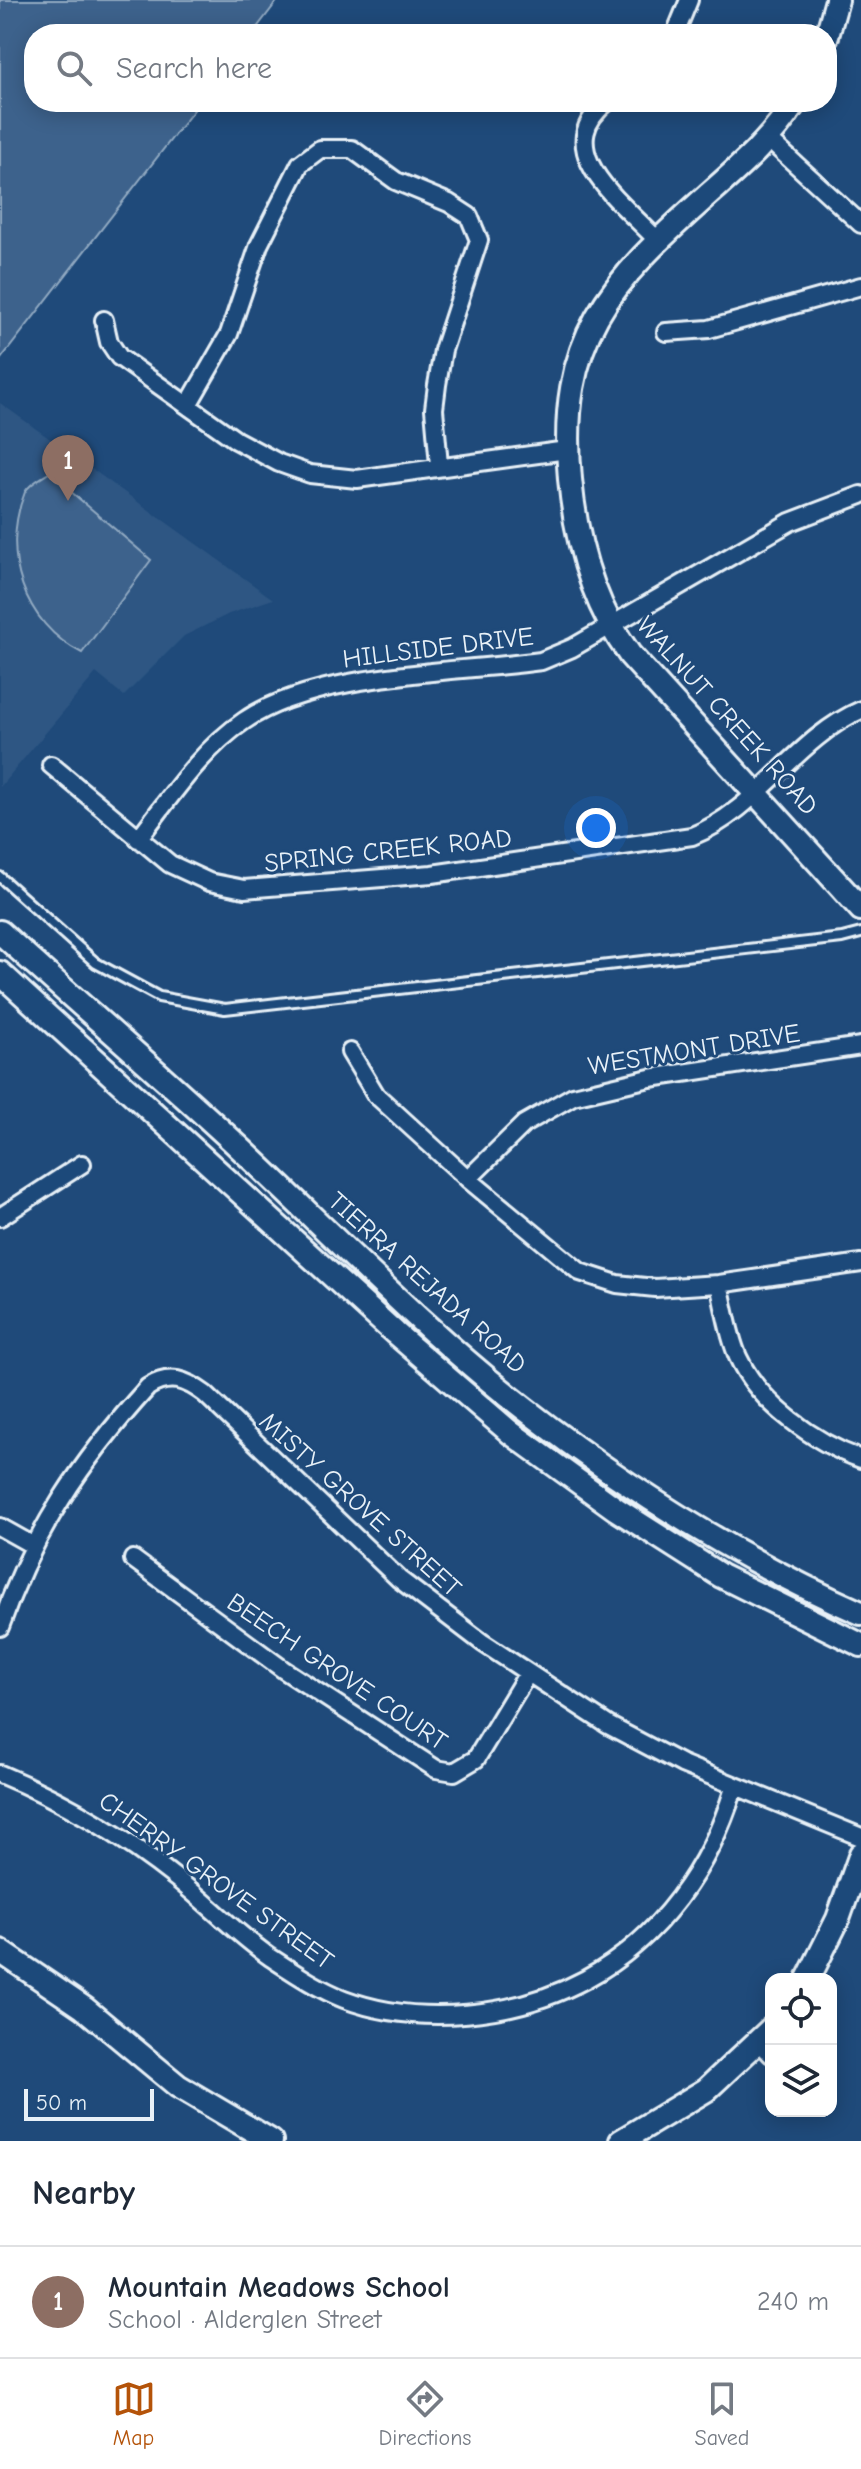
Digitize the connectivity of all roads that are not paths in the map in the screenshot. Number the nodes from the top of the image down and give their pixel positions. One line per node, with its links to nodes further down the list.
1 (689, 0): 3 (street)
2 (837, 0): 4 (main road)
3 (679, 24)
4 (830, 24)
5 (597, 112): 9 (street)
6 (788, 112): 7 (main road, WALNUT CREEK ROAD)
7 (768, 139): 8 (street); 9 (main road, WALNUT CREEK ROAD)
8 (861, 224)
9 (657, 240): 14 (main road, WALNUT CREEK ROAD)
10 (861, 286): 12 (street)
11 (104, 320): 13 (street)
12 (666, 332)
13 (188, 405): 15 (street); 15 (street)
14 (567, 450): 15 (street); 17 (main road, WALNUT CREEK ROAD)
15 (439, 465)
16 (861, 495): 17 (street, HILLSIDE DRIVE)
17 (608, 625): 20 (main road, WALNUT CREEK ROAD); 21 (street, HILLSIDE DRIVE)
18 (861, 710): 20 (street, SPRING CREEK ROAD)
19 (51, 765): 21 (street, SPRING CREEK ROAD)
20 (754, 792): 21 (street, SPRING CREEK ROAD); 23 (main road, WALNUT CREEK ROAD)
21 (138, 839)
22 (0, 877): 25 (lane)
23 (861, 909)
24 (0, 932): 38 (main road, TIERRA REJADA ROAD)
25 (861, 933)
26 (0, 973): 40 (main road)
27 (861, 1046): 30 (street, WESTMONT DRIVE)
28 (350, 1052): 30 (street)
29 (82, 1164): 31 (street)
30 (468, 1179): 33 (street)
31 (0, 1217)
32 (861, 1263): 33 (street)
33 (719, 1284): 34 (street)
34 (861, 1459)
35 (0, 1527): 36 (street)
36 (34, 1546): 39 (street); 41 (street, MISTY GROVE STREET)
37 (133, 1559): 41 (street, BEECH GROVE COURT)
38 (861, 1613)
39 (0, 1627)
40 (861, 1645)
41 (528, 1673): 43 (street, MISTY GROVE STREET)
42 (0, 1774): 43 (street, CHERRY GROVE STREET)
43 (734, 1788): 44 (street, MISTY GROVE STREET)
44 (861, 1837)
45 (861, 1854): 47 (main road)
46 (0, 1951): 49 (main road)
47 (811, 1973)
48 (765, 2043): 50 (main road)
49 (271, 2141)
50 (621, 2141)

